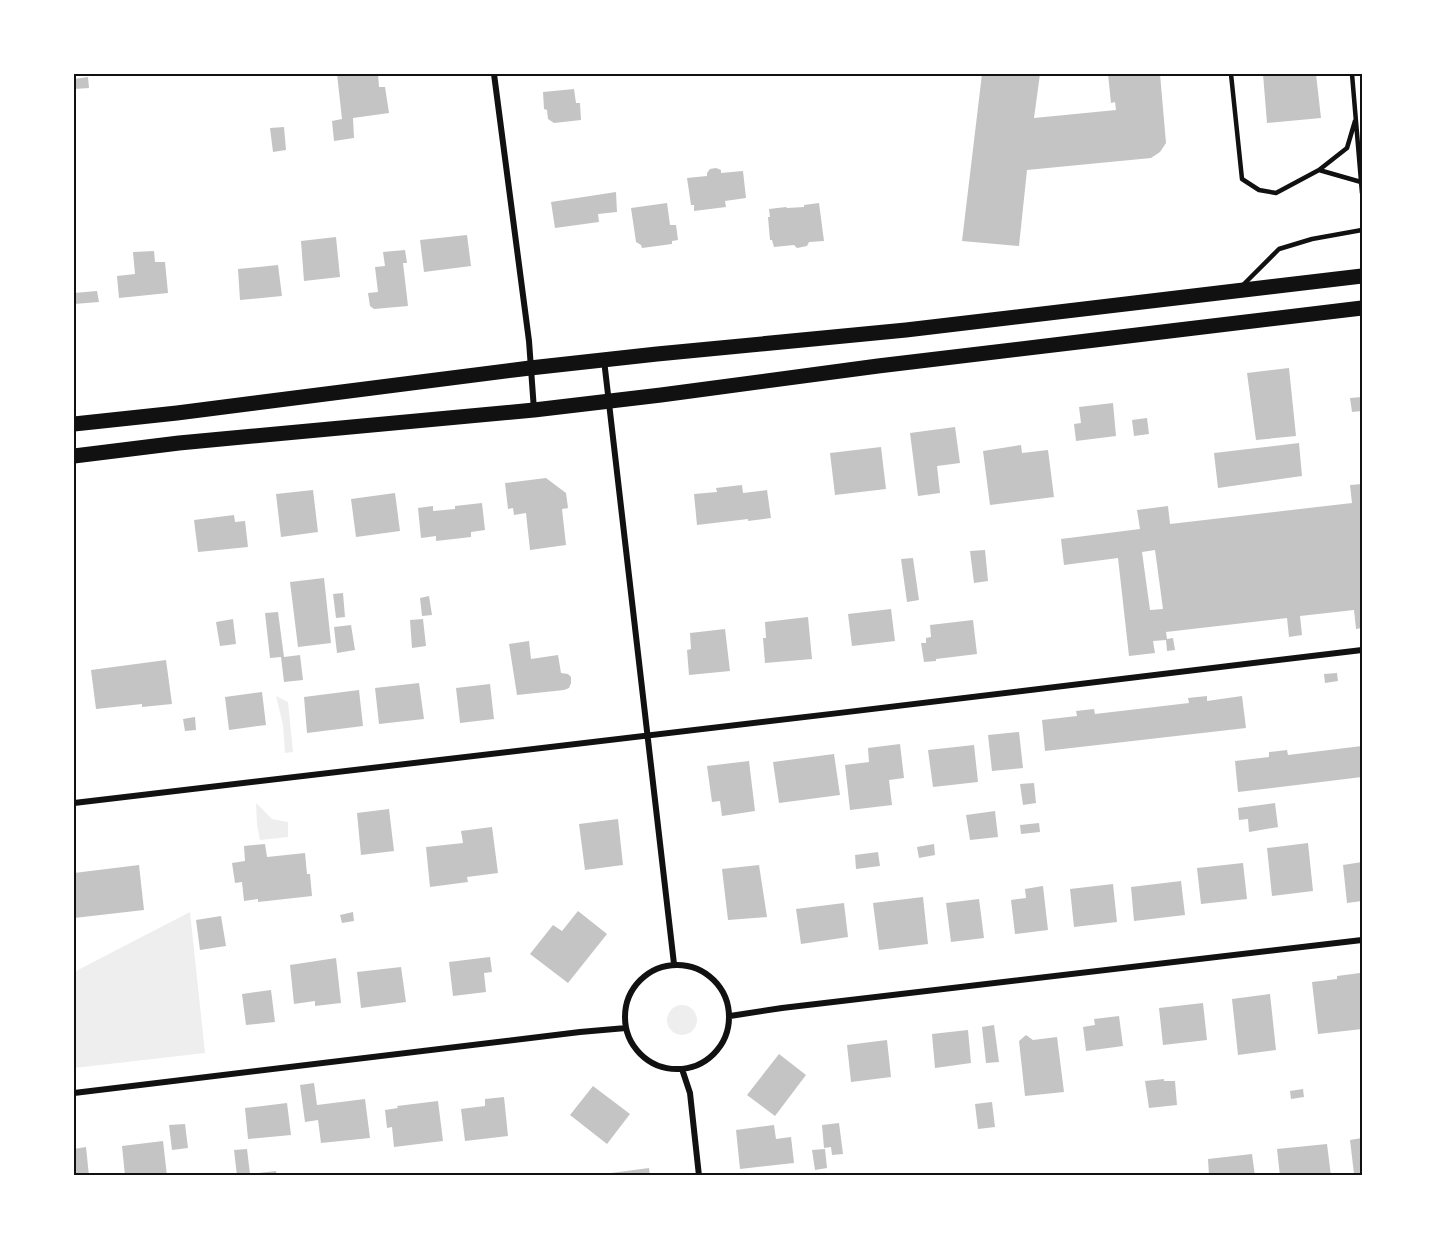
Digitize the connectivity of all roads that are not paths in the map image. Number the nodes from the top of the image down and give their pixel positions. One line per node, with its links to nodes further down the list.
1 (494, 74): 13 (street)
2 (1231, 74): 5 (lane)
3 (1352, 74): 4 (lane)
4 (1356, 119): 5 (lane); 6 (lane)
5 (1319, 170): 6 (lane)
6 (1361, 182): 7 (lane)
7 (1362, 193)
8 (1362, 230): 10 (lane)
9 (1362, 276): 10 (main road)
10 (1238, 291): 12 (main road)
11 (1362, 308): 14 (main road)
12 (604, 360): 13 (main road); 14 (street)
13 (530, 368): 15 (street); 16 (main road)
14 (609, 400): 15 (main road); 19 (street)
15 (534, 410): 17 (main road)
16 (74, 424)
17 (74, 456)
18 (1362, 650): 19 (street)
19 (648, 735): 20 (street); 22 (street)
20 (74, 804)
21 (1362, 940): 23 (street)
22 (674, 964): 23 (street); 24 (street)
23 (730, 1016): 25 (street)
24 (626, 1028): 25 (street); 26 (street)
25 (682, 1069): 27 (street)
26 (74, 1093)
27 (699, 1176)

